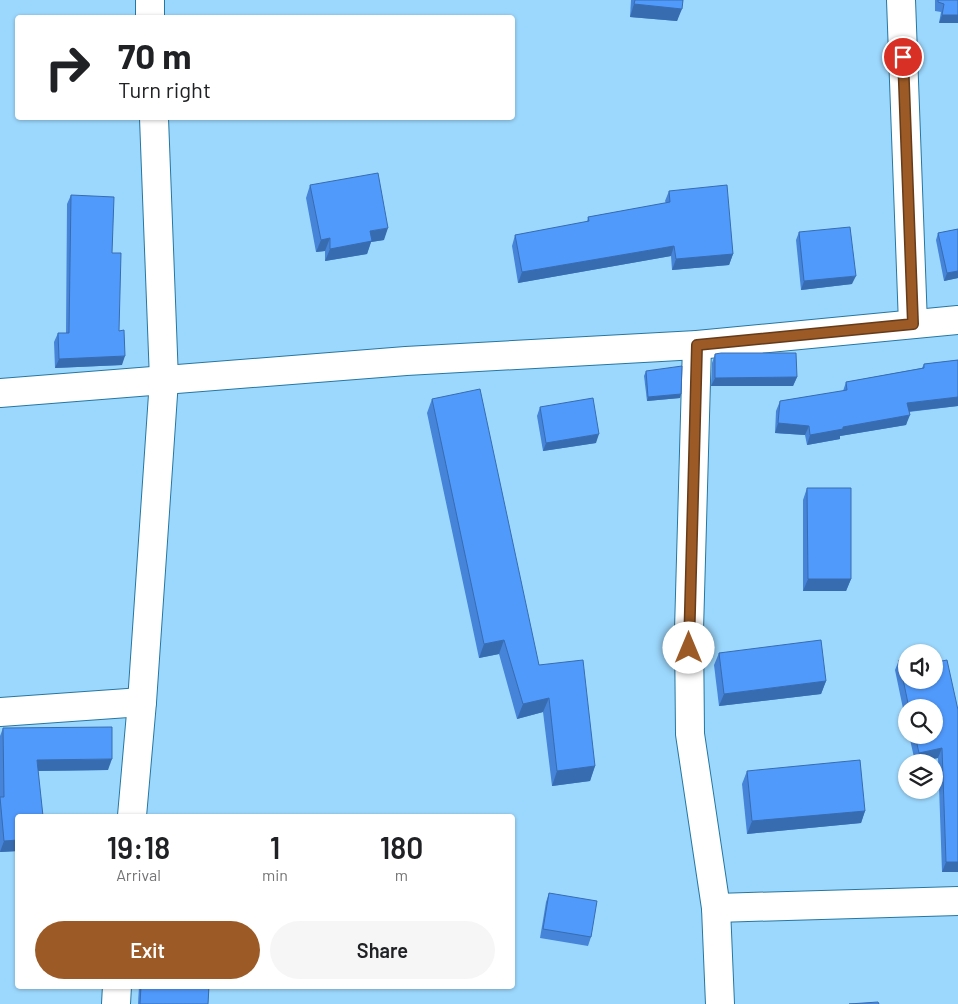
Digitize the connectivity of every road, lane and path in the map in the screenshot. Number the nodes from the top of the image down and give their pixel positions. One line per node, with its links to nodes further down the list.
1 (150, 0): 3 (street)
2 (901, 0): 6 (street)
3 (150, 15)
4 (154, 120): 8 (street)
5 (958, 320): 6 (street)
6 (913, 324): 7 (street)
7 (697, 345): 8 (street); 14 (street)
8 (164, 380): 9 (street); 10 (street)
9 (0, 393)
10 (142, 702): 11 (street); 12 (street)
11 (0, 712)
12 (132, 814)
13 (958, 900): 14 (street)
14 (716, 908): 17 (street)
15 (117, 989): 16 (street)
16 (116, 1004)
17 (720, 1004)

